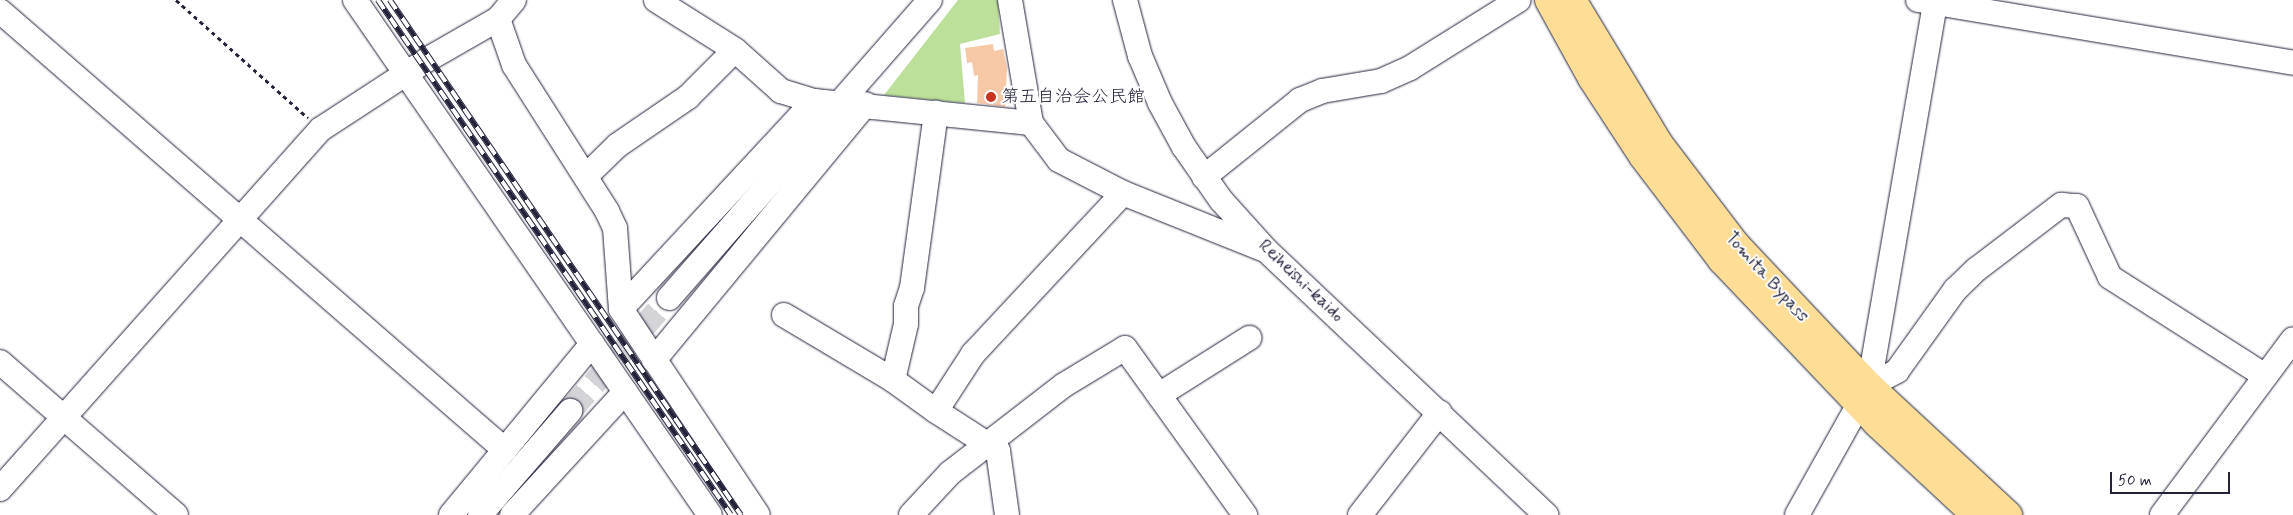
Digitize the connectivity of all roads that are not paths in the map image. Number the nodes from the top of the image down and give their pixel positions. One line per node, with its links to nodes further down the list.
1 (354, 0): 16 (street)
2 (513, 0): 13 (street)
3 (656, 0): 11 (street)
4 (930, 0): 18 (street)
5 (1010, 0): 21 (street)
6 (1124, 0): 23 (street, Reiheishi-kaido)
7 (1519, 0): 23 (street)
8 (1549, 0): 39 (main road, Tomita Bypass)
9 (1572, 0): 39 (main road, Tomita Bypass)
10 (1926, 1): 15 (street); 39 (street)
11 (688, 8): 14 (street)
12 (0, 11): 25 (street)
13 (498, 19): 16 (street); 22 (street)
14 (735, 50): 17 (street); 22 (street)
15 (2293, 63)
16 (406, 73): 25 (street); 32 (street)
17 (814, 101): 18 (street); 28 (street)
18 (839, 102): 19 (street); 27 (street)
19 (866, 104): 20 (street); 33 (street)
20 (936, 113): 21 (street); 36 (street)
21 (1031, 123): 24 (street)
22 (586, 176): 28 (street)
23 (1204, 177): 26 (street, Reiheishi-kaido)
24 (1123, 193): 26 (street); 40 (street)
25 (238, 218): 43 (street); 45 (street)
26 (1266, 250): 42 (street, Reiheishi-kaido)
27 (669, 298)
28 (621, 309): 33 (street)
29 (784, 315): 36 (street)
30 (1249, 338): 38 (street)
31 (2293, 338): 35 (street)
32 (592, 344): 37 (street); 45 (street)
33 (654, 360): 52 (street)
34 (0, 362): 43 (street)
35 (2264, 375): 39 (street); 61 (street)
36 (893, 380): 40 (street)
37 (625, 392): 47 (street); 51 (street)
38 (1159, 396): 44 (street); 55 (street)
39 (1864, 396): 58 (street); 59 (main road, Tomita Bypass); 60 (main road, Tomita Bypass)
40 (936, 411): 44 (street)
41 (570, 412): 50 (street)
42 (1440, 412): 56 (street); 57 (street, Reiheishi-kaido)
43 (62, 416): 46 (street); 48 (street)
44 (991, 444): 53 (street); 54 (street)
45 (505, 450): 49 (street)
46 (0, 489)
47 (706, 513)
48 (176, 515)
49 (451, 515)
50 (480, 515)
51 (512, 515)
52 (758, 515)
53 (911, 515)
54 (1007, 515)
55 (1245, 515)
56 (1360, 515)
57 (1546, 515)
58 (1797, 515)
59 (1976, 515)
60 (2008, 515)
61 (2162, 515)

